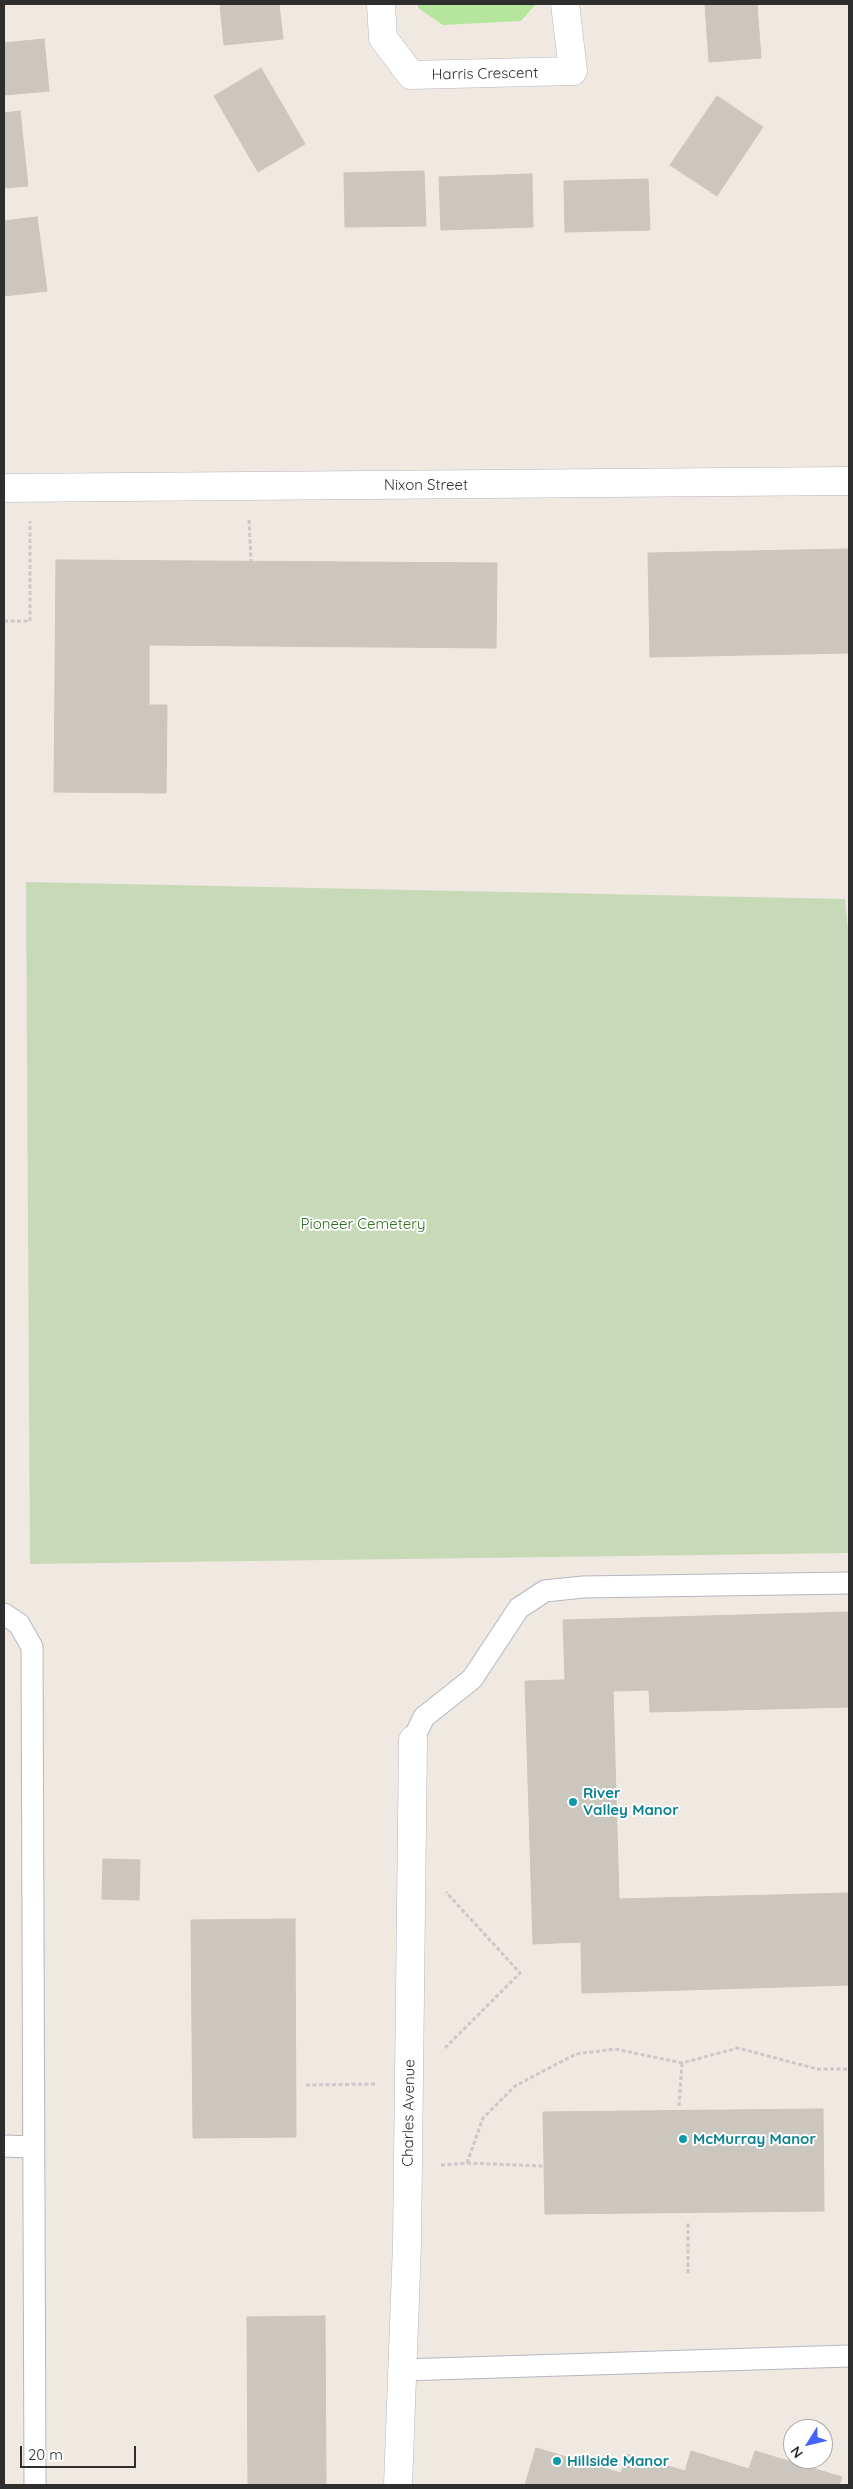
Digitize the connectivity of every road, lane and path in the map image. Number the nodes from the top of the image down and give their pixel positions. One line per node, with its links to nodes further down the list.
1 (381, 4): 2 (street, Harris Crescent)
2 (565, 4)
3 (849, 481): 4 (street, Nixon Street)
4 (247, 486): 6 (street, Nixon Street); 7 (path)
5 (4, 488): 6 (street, Nixon Street)
6 (30, 488): 8 (path)
7 (251, 562)
8 (4, 621)
9 (849, 1583): 11 (lane)
10 (4, 1614): 19 (lane)
11 (413, 1740): 12 (street, Charles Avenue)
12 (411, 1852): 15 (street, Charles Avenue); 15 (path)
13 (682, 2063): 14 (path); 17 (path); 20 (path)
14 (849, 2069)
15 (410, 2084): 16 (path); 22 (street, Charles Avenue)
16 (306, 2085)
17 (678, 2106)
18 (4, 2146): 19 (lane)
19 (33, 2147): 27 (lane)
20 (467, 2163): 21 (path); 22 (path)
21 (544, 2166)
22 (408, 2168): 26 (street, Charles Avenue)
23 (688, 2223): 24 (path)
24 (688, 2273)
25 (849, 2356): 26 (lane)
26 (402, 2370): 28 (street, Charles Avenue)
27 (35, 2485)
28 (398, 2485)

